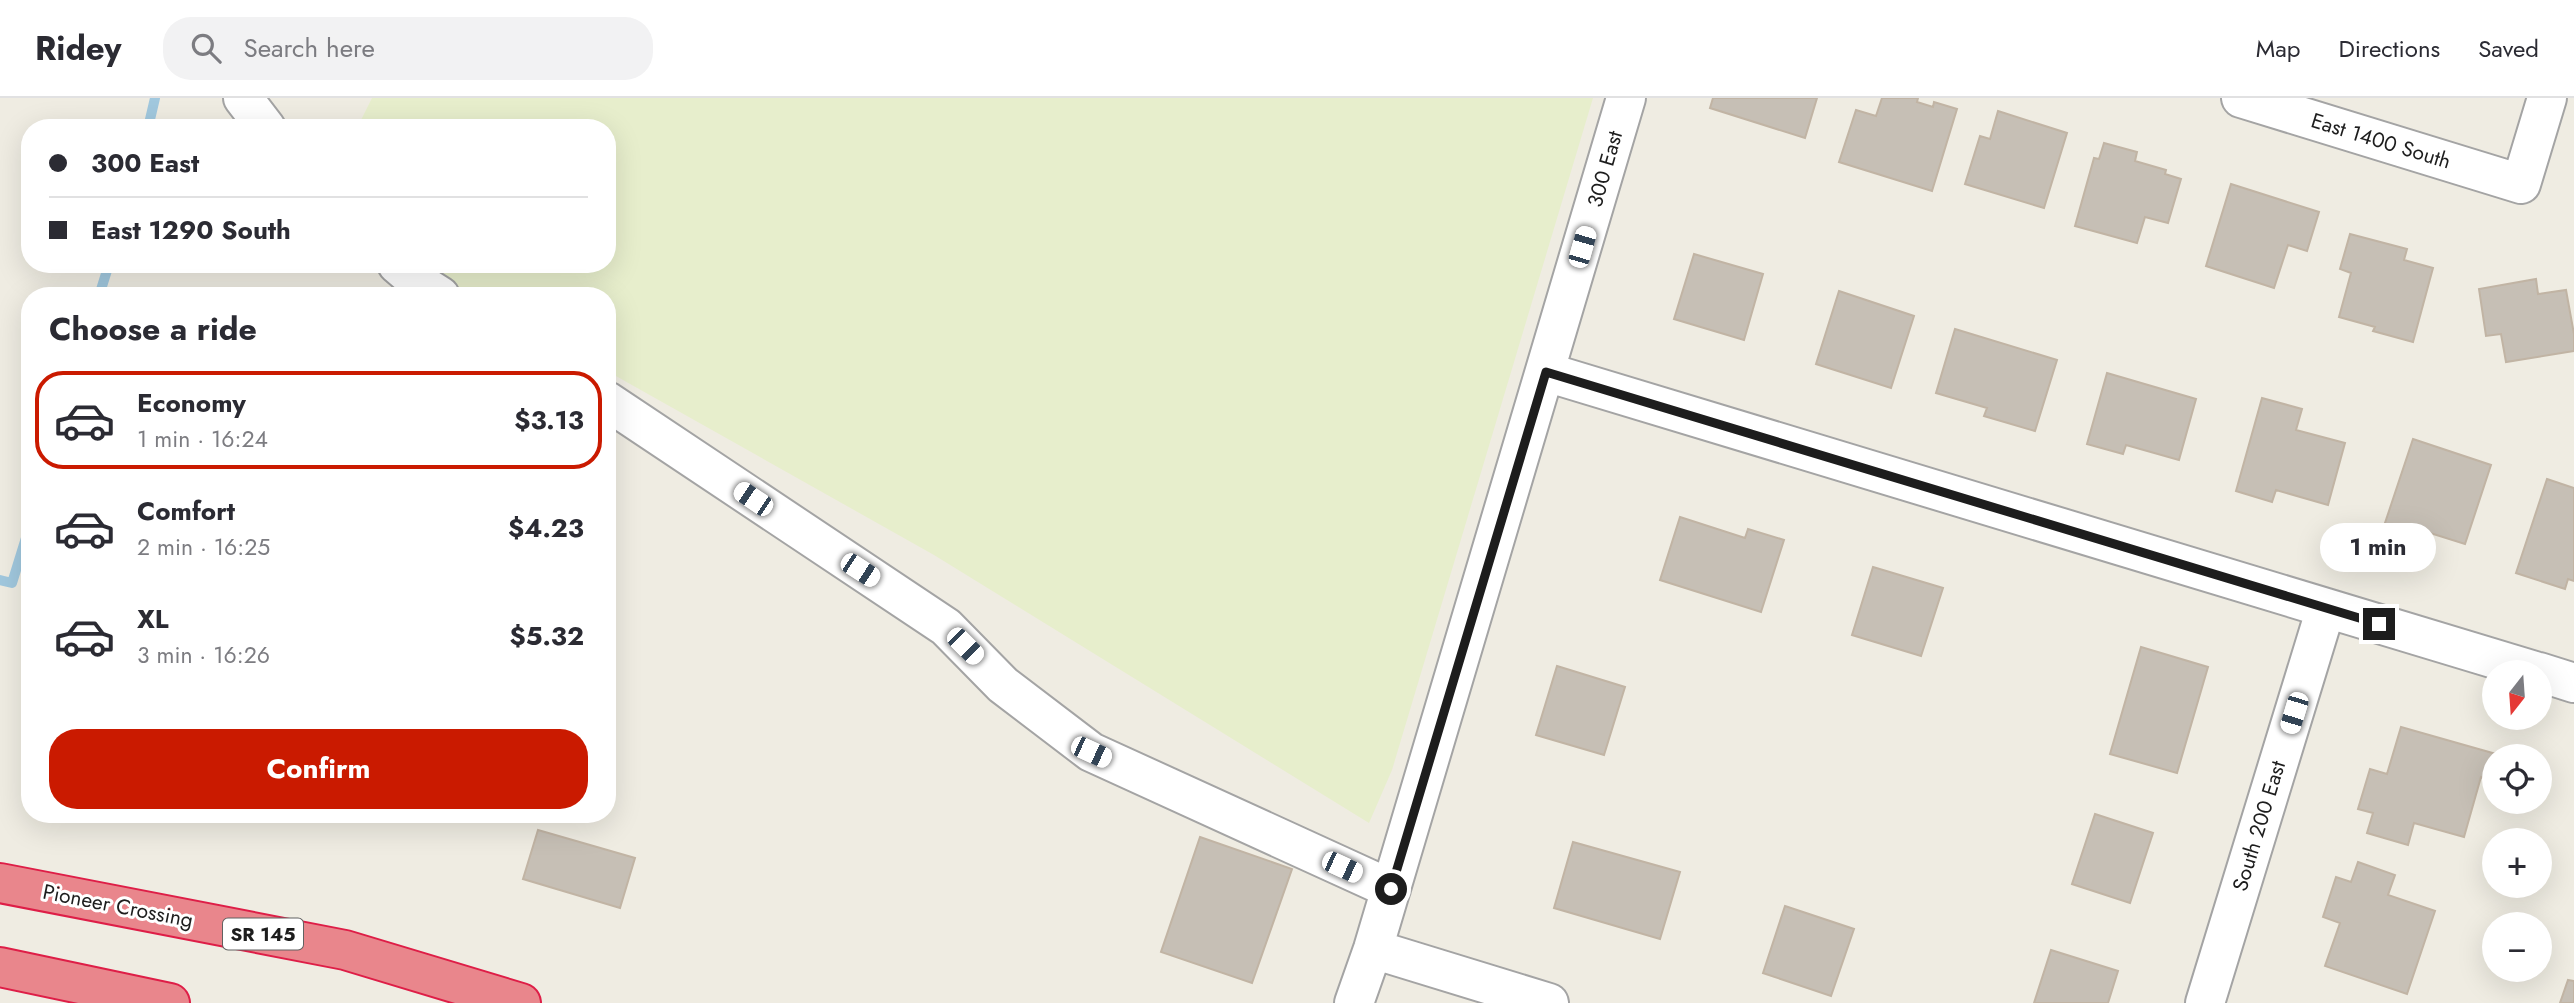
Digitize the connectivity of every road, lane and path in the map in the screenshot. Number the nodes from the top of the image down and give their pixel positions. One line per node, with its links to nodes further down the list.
1 (243, 98): 5 (street)
2 (1626, 98): 8 (street, 300 East)
3 (2241, 98): 4 (street, East 1400 South)
4 (2547, 98)
5 (258, 119)
6 (408, 273): 7 (street)
7 (426, 287)
8 (1546, 372): 10 (street); 15 (street, 300 East)
9 (616, 407): 15 (street)
10 (2326, 608): 11 (street); 22 (street, South 200 East)
11 (2499, 660)
12 (2552, 676): 13 (street)
13 (2574, 683)
14 (0, 883): 19 (highway, Pioneer Crossing / SR 145)
15 (1391, 889): 16 (street, 300 East)
16 (1373, 948): 20 (street, 300 East); 21 (street)
17 (0, 967): 18 (highway)
18 (170, 1003)
19 (521, 1003)
20 (1354, 1003)
21 (1549, 1003)
22 (2205, 1003)

